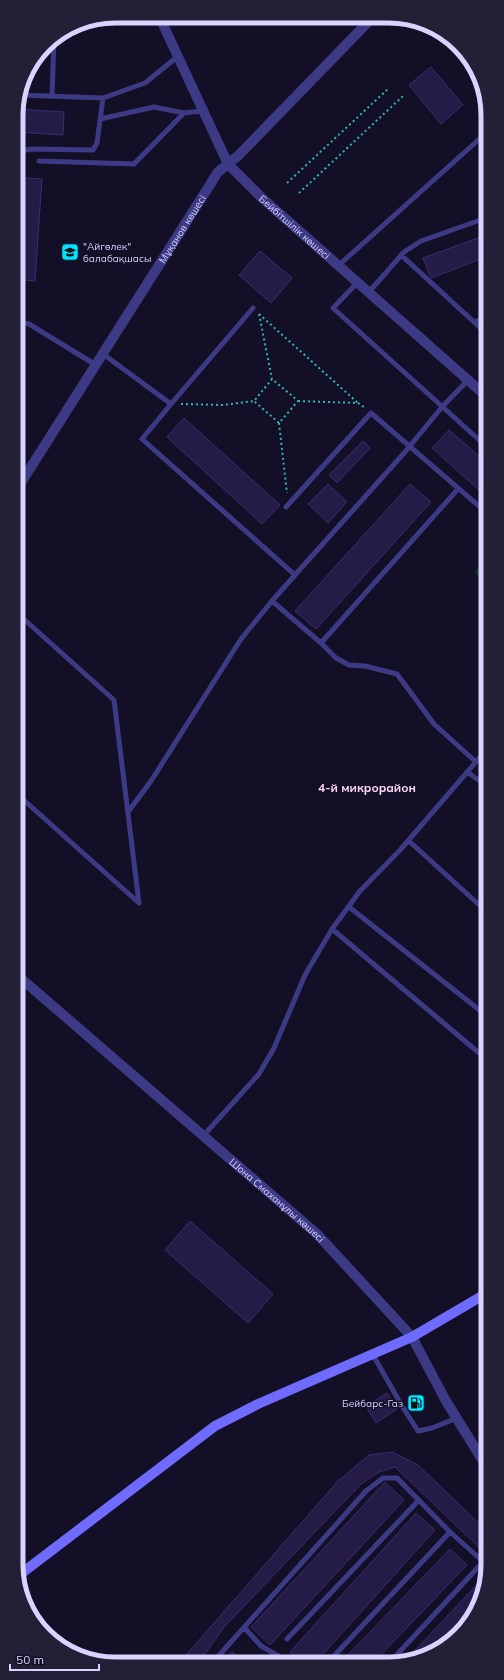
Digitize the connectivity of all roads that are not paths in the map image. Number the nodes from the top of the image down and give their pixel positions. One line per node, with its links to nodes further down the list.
1 (163, 23): 4 (street, Бейбітшілік көшесі)
2 (367, 23): 14 (street, Мұқанов көшесі)
3 (54, 46): 6 (lane)
4 (177, 57): 7 (lane); 8 (street, Бейбітшілік көшесі)
5 (25, 94): 6 (lane)
6 (52, 96): 7 (lane)
7 (103, 98): 10 (lane)
8 (202, 111): 9 (lane); 14 (street, Бейбітшілік көшесі)
9 (184, 113): 10 (lane); 13 (lane)
10 (100, 119): 12 (lane)
11 (481, 137): 17 (lane)
12 (23, 151)
13 (39, 161)
14 (228, 164): 17 (street, Бейбітшілік көшесі); 25 (street, Мұқанов көшесі)
15 (481, 220): 16 (lane)
16 (401, 256): 19 (lane); 22 (lane)
17 (339, 265): 18 (street, Бейбітшілік көшесі)
18 (358, 282): 19 (street, Бейбітшілік көшесі); 30 (lane)
19 (369, 292): 27 (street, Бейбітшілік көшесі)
20 (253, 308): 29 (lane)
21 (481, 319): 22 (lane)
22 (474, 322): 24 (lane)
23 (23, 323): 26 (lane)
24 (481, 328)
25 (103, 354): 26 (street, Мұқанов көшесі); 29 (lane)
26 (96, 364): 33 (street, Мұқанов көшесі)
27 (469, 380): 28 (street, Бейбітшілік көшесі); 30 (lane)
28 (481, 391)
29 (171, 404): 37 (lane)
30 (442, 407): 31 (lane); 32 (lane)
31 (481, 442)
32 (408, 447): 34 (lane); 35 (lane); 37 (lane)
33 (23, 480)
34 (458, 489): 36 (lane); 40 (lane)
35 (286, 507)
36 (481, 508)
37 (295, 575): 38 (lane)
38 (272, 601): 40 (lane); 46 (lane)
39 (23, 618): 46 (lane)
40 (321, 643): 42 (lane)
41 (481, 756): 42 (lane)
42 (476, 762): 43 (lane)
43 (467, 772): 44 (lane); 47 (lane)
44 (481, 782)
45 (23, 799): 46 (lane)
46 (128, 812)
47 (409, 840): 48 (lane); 49 (lane)
48 (481, 906)
49 (349, 907): 50 (lane); 52 (lane)
50 (332, 929): 53 (lane); 54 (lane)
51 (23, 980): 54 (street, Шона Смаханұлы көшесі)
52 (481, 1011)
53 (481, 1055)
54 (203, 1136): 56 (street, Шона Смаханұлы көшесі)
55 (481, 1297): 56 (main road)
56 (412, 1338): 57 (main road); 58 (street, Шона Смаханұлы көшесі)
57 (373, 1355): 58 (lane); 64 (main road)
58 (456, 1418): 59 (street, Шона Смаханұлы көшесі)
59 (481, 1458)
60 (419, 1500): 61 (lane); 65 (lane); 66 (lane)
61 (450, 1532): 62 (lane); 71 (lane)
62 (481, 1560)
63 (481, 1564): 72 (lane)
64 (24, 1572)
65 (244, 1627): 67 (lane); 68 (lane)
66 (287, 1639)
67 (275, 1654): 69 (lane); 70 (lane)
68 (217, 1657)
69 (272, 1657)
70 (280, 1657)
71 (333, 1657)
72 (395, 1657)

